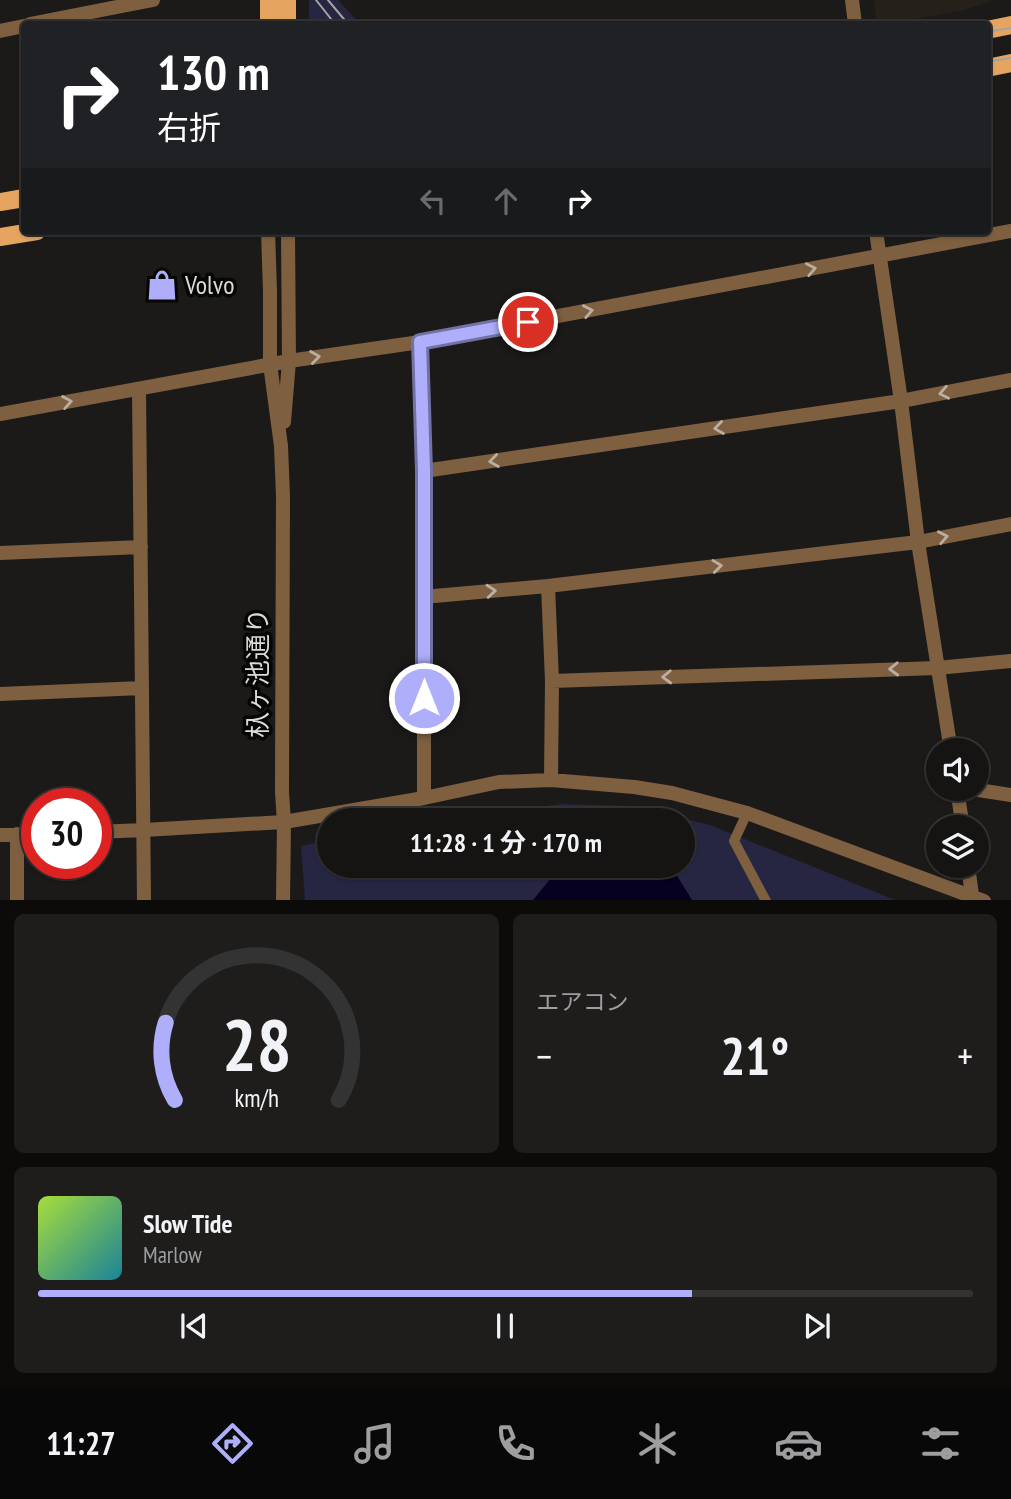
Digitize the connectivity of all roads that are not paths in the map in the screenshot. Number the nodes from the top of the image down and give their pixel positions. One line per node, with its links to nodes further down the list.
1 (153, 0): 5 (street)
2 (269, 0): 7 (main road)
3 (287, 0): 8 (main road)
4 (852, 0): 9 (street)
5 (124, 2): 6 (street)
6 (43, 21)
7 (269, 21)
8 (287, 21)
9 (855, 21)
10 (1011, 25): 12 (main road)
11 (21, 27): 13 (street)
12 (991, 29)
13 (0, 31)
14 (1011, 63): 15 (main road)
15 (991, 67)
16 (21, 198): 17 (main road)
17 (0, 202)
18 (1011, 231): 24 (street)
19 (21, 234): 25 (main road)
20 (268, 235): 29 (street, 杁ヶ池通り)
21 (288, 235): 28 (street, 杁ヶ池通り)
22 (877, 235): 26 (street)
23 (990, 235): 26 (street)
24 (991, 235)
25 (0, 237)
26 (880, 256): 27 (street, one-way to 26); 32 (street)
27 (420, 342): 28 (street, one-way to 27); 35 (street)
28 (289, 361): 29 (street); 34 (street, 杁ヶ池通り)
29 (270, 364): 31 (street); 34 (street, 杁ヶ池通り)
30 (1011, 380): 32 (street, one-way to 32)
31 (139, 389): 33 (street, one-way to 31); 38 (street)
32 (901, 401): 35 (street, one-way to 35); 37 (street)
33 (0, 414)
34 (281, 446): 53 (street, 杁ヶ池通り)
35 (424, 471): 41 (street)
36 (1011, 524): 37 (street, one-way to 36)
37 (918, 542): 40 (street, one-way to 37); 43 (street)
38 (141, 547): 39 (street); 45 (street)
39 (0, 552)
40 (548, 586): 41 (street, one-way to 40); 44 (street)
41 (423, 597): 51 (street)
42 (1011, 661): 43 (street)
43 (937, 668): 44 (street, one-way to 44); 47 (street)
44 (552, 681): 48 (street)
45 (142, 688): 46 (street); 54 (street)
46 (0, 694)
47 (949, 738)
48 (551, 780): 51 (street); 52 (street)
49 (989, 792): 50 (street)
50 (1011, 795)
51 (424, 798): 53 (street)
52 (747, 813): 60 (street); 64 (lane)
53 (284, 822): 54 (street); 63 (street, 杁ヶ池通り)
54 (144, 830): 55 (street); 62 (street)
55 (112, 831)
56 (17, 834): 57 (street); 58 (street); 61 (street)
57 (21, 834)
58 (0, 835)
59 (972, 878): 60 (street)
60 (978, 898)
61 (17, 900)
62 (144, 900)
63 (283, 900)
64 (765, 900)

